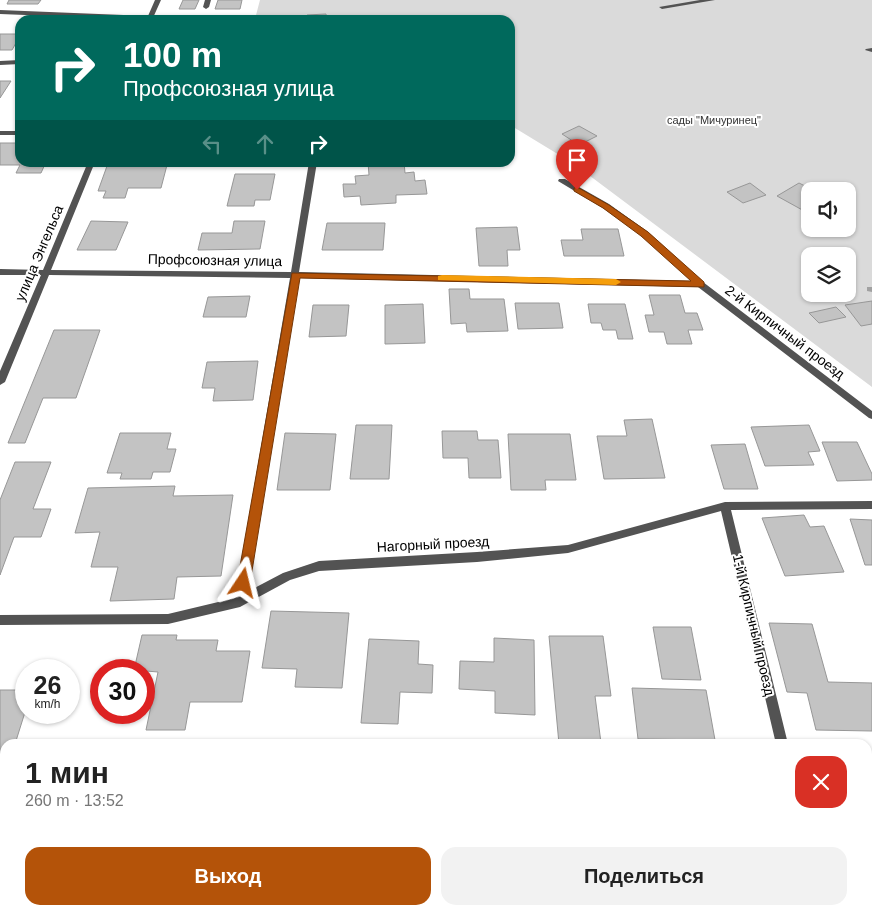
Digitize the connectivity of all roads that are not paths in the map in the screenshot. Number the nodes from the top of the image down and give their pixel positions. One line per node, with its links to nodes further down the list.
1 (158, 0): 8 (street)
2 (208, 0): 4 (street)
3 (712, 0): 5 (street)
4 (206, 7)
5 (662, 7)
6 (0, 12): 7 (street)
7 (64, 15)
8 (152, 15)
9 (15, 62): 10 (street)
10 (0, 63)
11 (0, 133): 12 (street)
12 (15, 133)
13 (90, 167): 17 (street, улица Энгельса)
14 (313, 167): 18 (street)
15 (562, 181): 19 (street, 2-й Кирпичный проезд)
16 (0, 272): 17 (street, Профсоюзная улица)
17 (46, 272): 18 (street, Профсоюзная улица); 20 (street, улица Энгельса)
18 (296, 275): 19 (street, Профсоюзная улица); 24 (street)
19 (700, 284): 21 (street, 2-й Кирпичный проезд)
20 (0, 382)
21 (872, 416)
22 (872, 505): 23 (street, Нагорный проезд)
23 (726, 506): 24 (street, Нагорный проезд); 26 (street, 1-й Кирпичный проезд)
24 (240, 602): 25 (street, Нагорный проезд)
25 (0, 620)
26 (781, 739)

